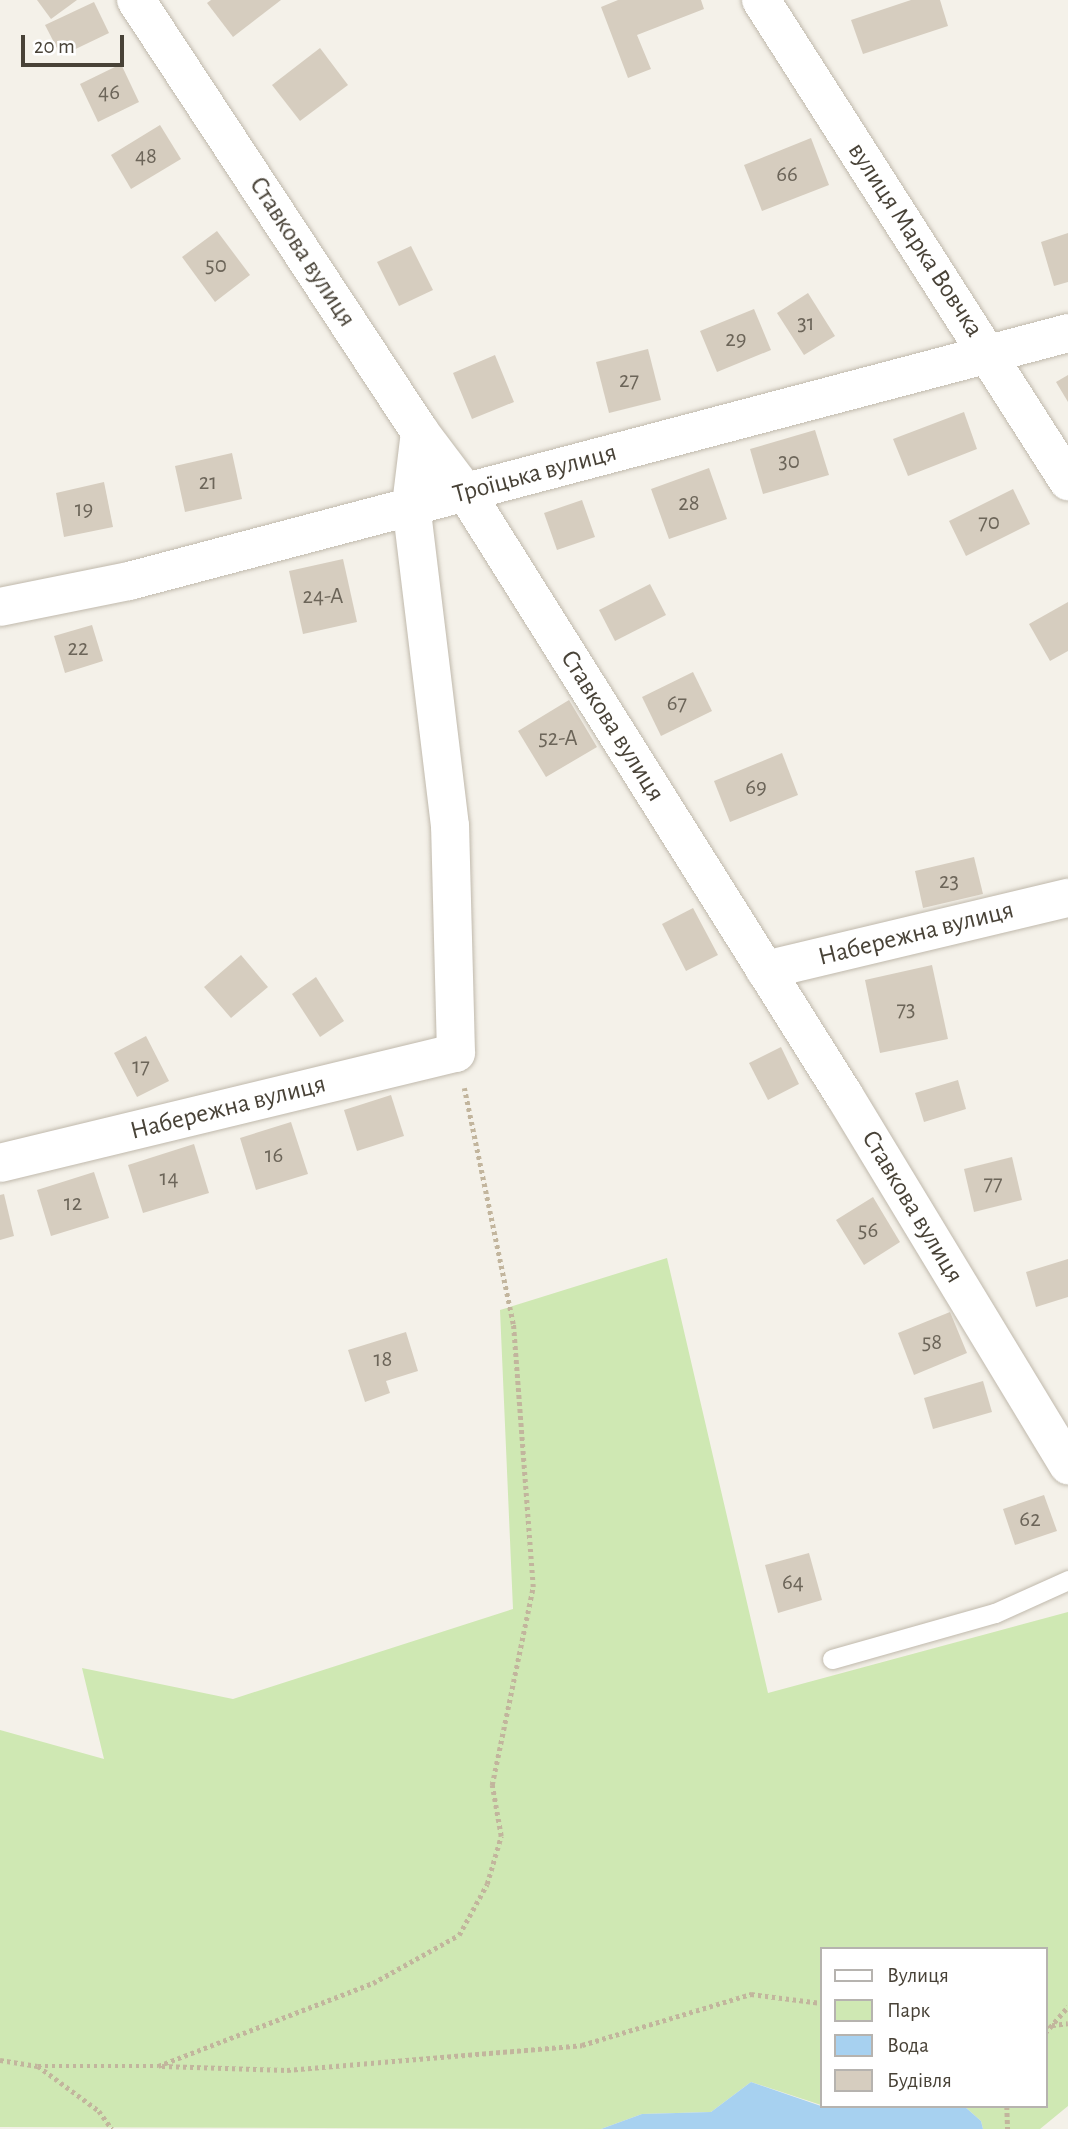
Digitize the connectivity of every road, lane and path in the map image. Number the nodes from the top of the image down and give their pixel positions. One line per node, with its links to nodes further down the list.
1 (136, 0): 5 (street, Ставкова вулиця)
2 (761, 0): 4 (street, вулиця Марка Вовчка)
3 (1068, 333): 4 (street, Троїцька вулиця)
4 (987, 353): 6 (street, вулиця Марка Вовчка); 7 (street, Троїцька вулиця)
5 (420, 432): 7 (street, Ставкова вулиця); 8 (street)
6 (1068, 481)
7 (466, 492): 8 (street, Троїцька вулиця); 11 (street, Ставкова вулиця)
8 (411, 505): 9 (street, Троїцька вулиця); 12 (street)
9 (0, 607)
10 (1068, 898): 11 (street, Набережна вулиця)
11 (765, 970): 14 (street, Ставкова вулиця)
12 (456, 1053): 13 (street, Набережна вулиця); 25 (path)
13 (0, 1163)
14 (1068, 1465)
15 (1068, 1580): 16 (lane)
16 (832, 1659)
17 (820, 2003): 25 (path)
18 (1068, 2007): 21 (path)
19 (1068, 2022): 21 (path)
20 (1047, 2026): 21 (path)
21 (1055, 2026): 22 (path)
22 (1047, 2032)
23 (0, 2060): 24 (path)
24 (38, 2066): 25 (path); 27 (path)
25 (158, 2066)
26 (1007, 2108): 28 (path)
27 (112, 2129)
28 (1008, 2129)

